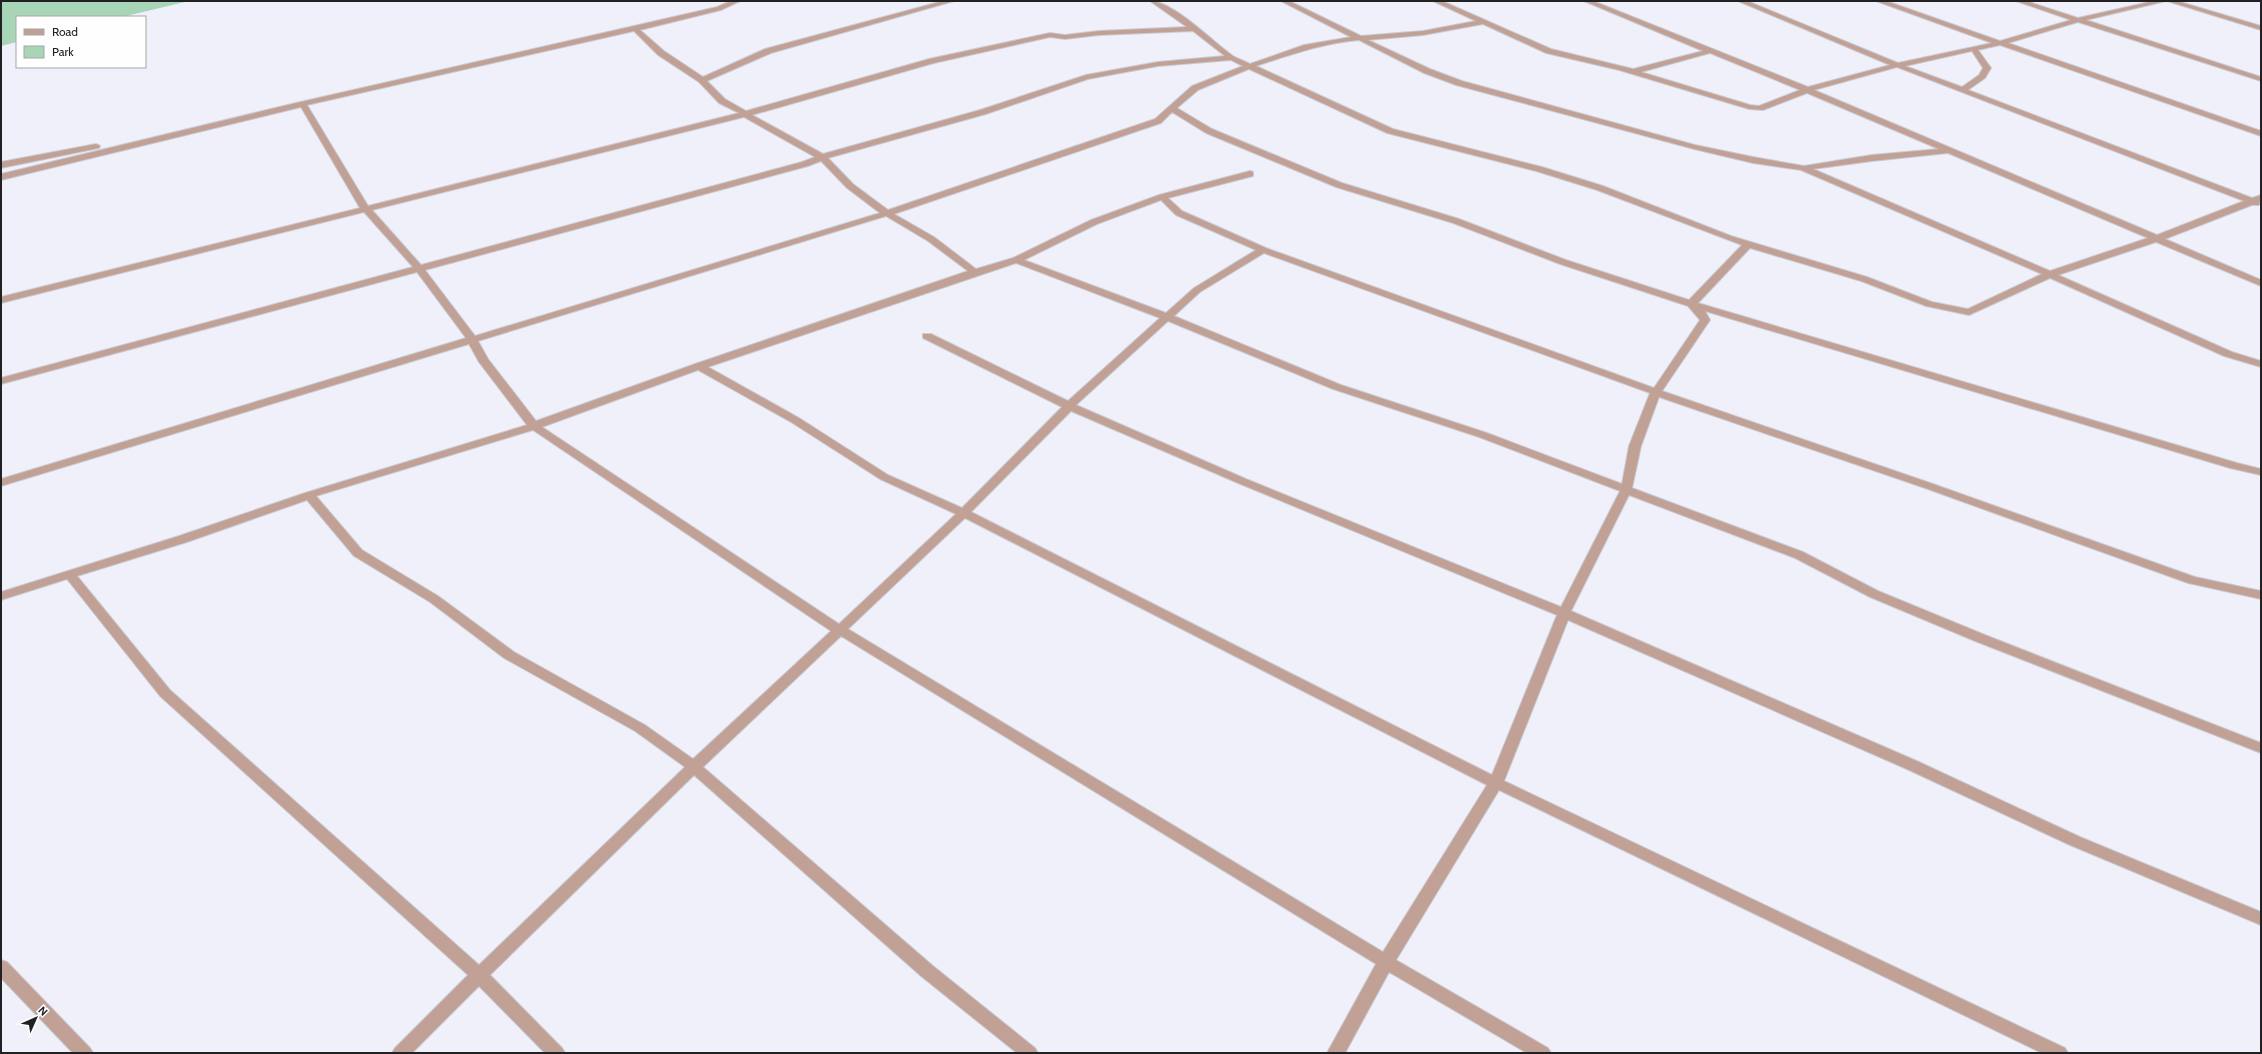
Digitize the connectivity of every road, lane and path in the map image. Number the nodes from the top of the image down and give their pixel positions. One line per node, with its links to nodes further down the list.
1 (737, 1): 15 (street)
2 (951, 1): 26 (street)
3 (1153, 1): 16 (street)
4 (1284, 1): 17 (street)
5 (1436, 1): 13 (street)
6 (1587, 1): 20 (street)
7 (1741, 1): 22 (street)
8 (1879, 1): 18 (street)
9 (2019, 1): 12 (street)
10 (2163, 1): 12 (street)
11 (2170, 1): 14 (street)
12 (2078, 20): 18 (street); 25 (street)
13 (1483, 22): 17 (street); 24 (street)
14 (2261, 28)
15 (635, 29): 26 (street); 29 (street)
16 (1194, 29): 21 (street); 31 (street)
17 (1363, 38): 23 (street); 36 (street)
18 (2001, 43): 19 (street); 32 (street)
19 (1974, 49): 22 (street); 28 (street)
20 (1710, 51): 24 (street); 27 (street)
21 (1232, 58): 23 (street); 34 (street)
22 (1897, 65): 27 (street); 28 (street)
23 (1250, 66): 30 (street); 44 (street)
24 (1632, 72): 27 (street)
25 (2261, 79)
26 (702, 80): 31 (street)
27 (1807, 90): 33 (street)
28 (1963, 90): 40 (street)
29 (303, 104): 35 (street); 38 (street); 41 (street)
30 (1171, 108): 42 (street); 52 (street)
31 (746, 114): 34 (street); 41 (street)
32 (2261, 134)
33 (1949, 151): 36 (street); 43 (street)
34 (822, 157): 42 (street); 47 (street)
35 (1, 165)
36 (1803, 168): 49 (street)
37 (1250, 174): 39 (street)
38 (1, 177)
39 (1162, 197): 45 (street); 46 (street)
40 (2258, 201): 43 (street)
41 (364, 208): 47 (street); 51 (street)
42 (888, 212): 48 (street); 55 (street)
43 (2156, 239): 49 (street); 50 (street)
44 (1749, 243): 49 (street); 52 (street)
45 (1263, 250): 53 (street); 59 (street)
46 (1016, 260): 48 (street); 53 (street)
47 (418, 267): 55 (street); 58 (street)
48 (975, 272): 57 (street)
49 (2048, 275): 56 (street)
50 (2261, 283)
51 (1, 300)
52 (1691, 304): 59 (street); 62 (street)
53 (1166, 317): 60 (street); 64 (street)
54 (927, 336): 60 (street)
55 (472, 339): 61 (street); 63 (street)
56 (2261, 364)
57 (698, 366): 61 (street); 66 (street)
58 (1, 381)
59 (1656, 392): 64 (street); 68 (street)
60 (1069, 406): 66 (street); 70 (street)
61 (534, 426): 65 (street); 71 (street)
62 (2261, 472)
63 (1, 483)
64 (1626, 490): 70 (street); 72 (street)
65 (309, 495): 67 (street); 73 (street)
66 (964, 513): 71 (street); 74 (street)
67 (69, 574): 69 (street); 78 (street)
68 (2261, 595)
69 (1, 596)
70 (1564, 613): 74 (street); 75 (street)
71 (841, 631): 73 (street); 76 (street)
72 (2261, 748)
73 (694, 767): 78 (street); 82 (street)
74 (1496, 783): 76 (street); 85 (street)
75 (2261, 919)
76 (1386, 962): 83 (street); 84 (street)
77 (1, 967): 79 (street)
78 (479, 975): 80 (street); 81 (street)
79 (84, 1053)
80 (401, 1053)
81 (556, 1053)
82 (1029, 1053)
83 (1336, 1053)
84 (1542, 1053)
85 (2058, 1053)

